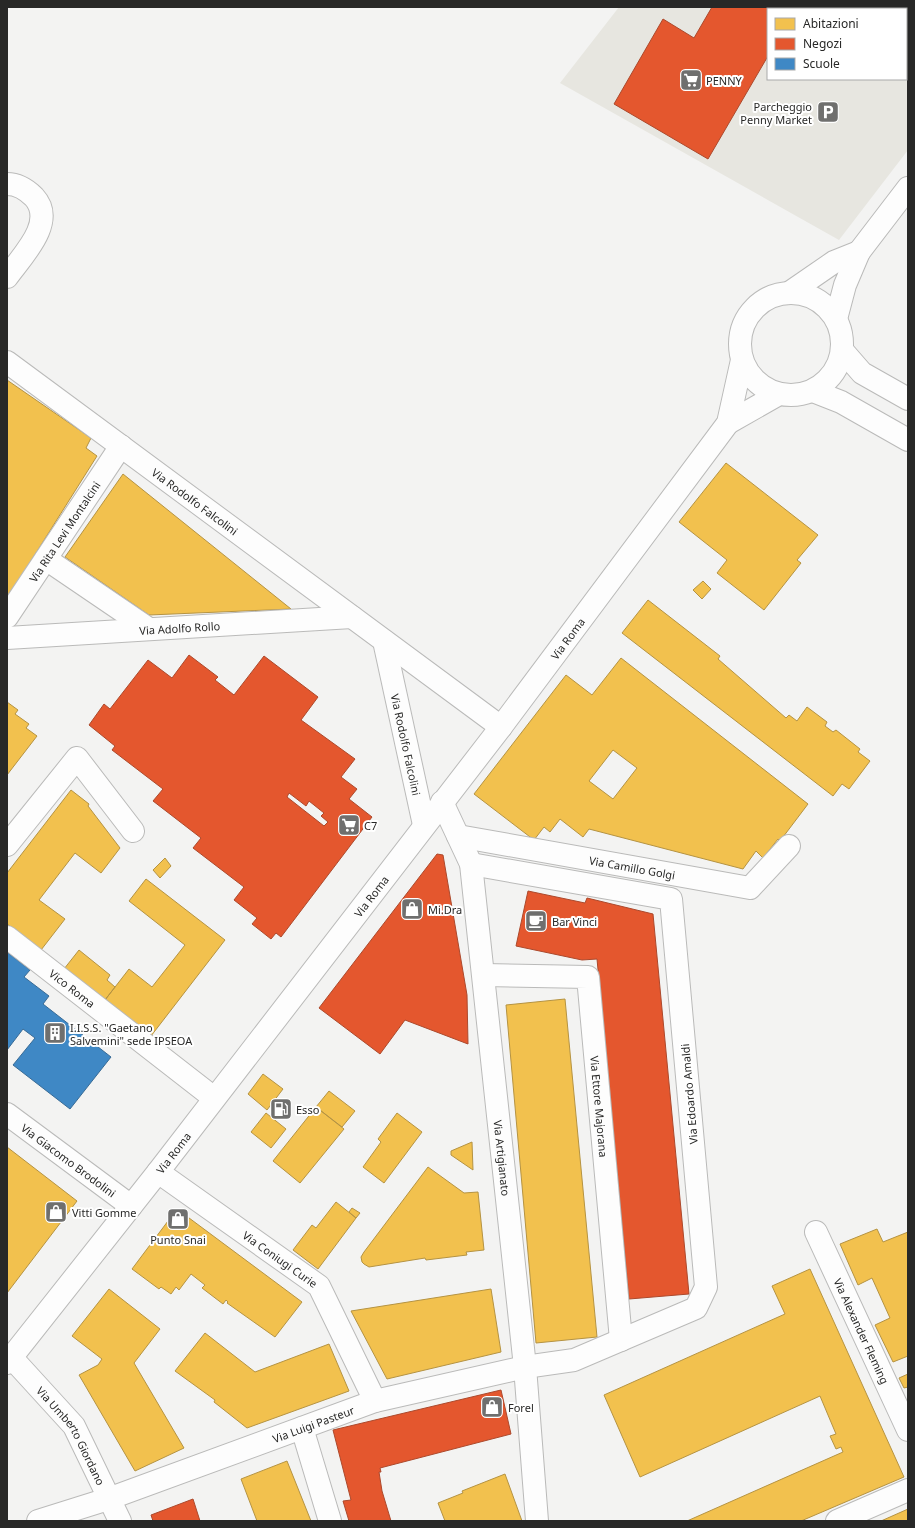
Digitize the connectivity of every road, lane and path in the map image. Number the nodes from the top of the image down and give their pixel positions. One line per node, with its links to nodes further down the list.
1 (7, 184): 4 (street)
2 (908, 188): 3 (street)
3 (859, 252): 5 (street); 6 (street)
4 (7, 277)
5 (789, 293): 6 (street); 8 (street)
6 (836, 318): 7 (street)
7 (842, 350): 10 (street); 12 (street)
8 (742, 360): 11 (street); 13 (street, Via Roma)
9 (7, 362): 15 (street, Via Rodolfo Falcolini)
10 (813, 391): 11 (street); 14 (street)
11 (779, 394): 13 (street, Via Roma)
12 (908, 399)
13 (728, 424): 22 (street, Via Roma)
14 (908, 440)
15 (121, 446): 16 (street, Via Rita Levi Montalcini); 18 (street, Via Rodolfo Falcolini)
16 (46, 559): 17 (street, Via Rita Levi Montalcini); 19 (street)
17 (7, 617)
18 (352, 617): 19 (street, Via Adolfo Rollo); 21 (street, Via Rodolfo Falcolini)
19 (149, 629): 20 (street, Via Adolfo Rollo)
20 (7, 638)
21 (384, 641): 22 (street, Via Rodolfo Falcolini); 24 (street, Via Rodolfo Falcolini)
22 (501, 727): 23 (street, Via Roma)
23 (442, 802): 24 (street, Via Roma); 26 (street, Via Artigianato)
24 (424, 825): 32 (street, Via Roma)
25 (133, 831): 27 (street)
26 (458, 836): 28 (street, Via Camillo Golgi); 29 (street, Via Artigianato)
27 (7, 845)
28 (789, 846)
29 (471, 864): 31 (street, Via Artigianato); 37 (street, Via Edoardo Amaldi)
30 (7, 937): 32 (street, Vico Roma)
31 (484, 975): 37 (street, Via Ettore Majorana); 39 (street, Via Artigianato)
32 (214, 1098): 34 (street, Via Roma)
33 (7, 1114): 35 (street, Via Giacomo Brodolini)
34 (158, 1172): 35 (street, Via Roma); 40 (street, Via Coniugi Curie)
35 (131, 1206): 38 (street, Via Roma)
36 (816, 1232): 42 (street, Via Alexander Fleming)
37 (621, 1340): 39 (street, Via Edoardo Amaldi)
38 (9, 1360): 44 (street, Via Umberto Giordano)
39 (524, 1367): 40 (street, Via Luigi Pasteur); 48 (street, Via Artigianato)
40 (375, 1400): 41 (street, Via Luigi Pasteur)
41 (302, 1428): 44 (street, Via Luigi Pasteur); 47 (street)
42 (908, 1430)
43 (908, 1490): 49 (street)
44 (108, 1499): 45 (street, Via Luigi Pasteur); 46 (street, Via Umberto Giordano)
45 (38, 1521)
46 (120, 1521)
47 (330, 1521)
48 (537, 1521)
49 (837, 1521)

